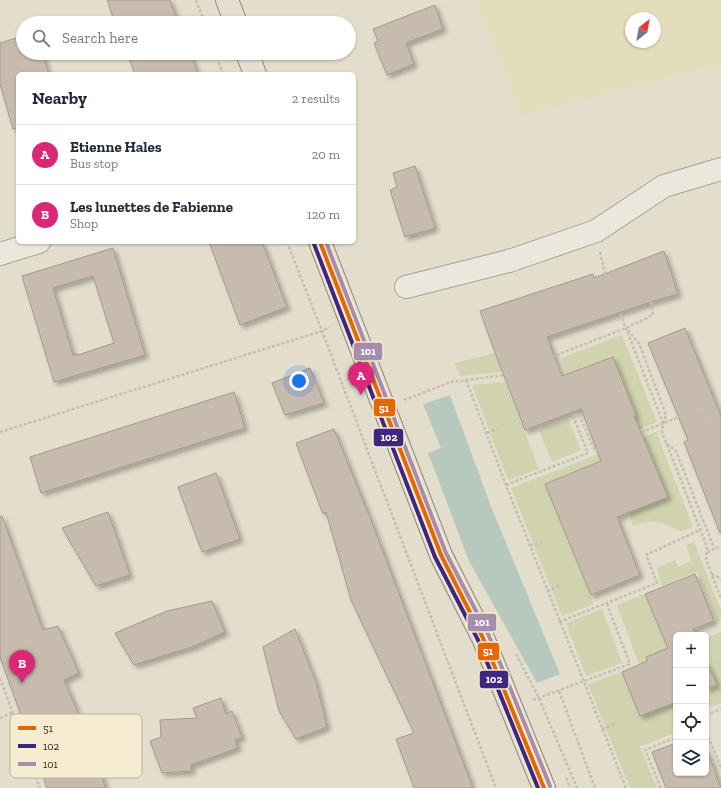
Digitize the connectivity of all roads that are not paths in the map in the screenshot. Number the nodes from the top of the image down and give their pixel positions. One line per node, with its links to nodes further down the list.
1 (227, 0): 2 (main road)
2 (233, 16)
3 (250, 60): 4 (main road)
4 (254, 72)
5 (721, 169): 9 (street)
6 (32, 244): 8 (street)
7 (321, 244): 10 (main road)
8 (0, 254)
9 (406, 286)
10 (544, 788)

